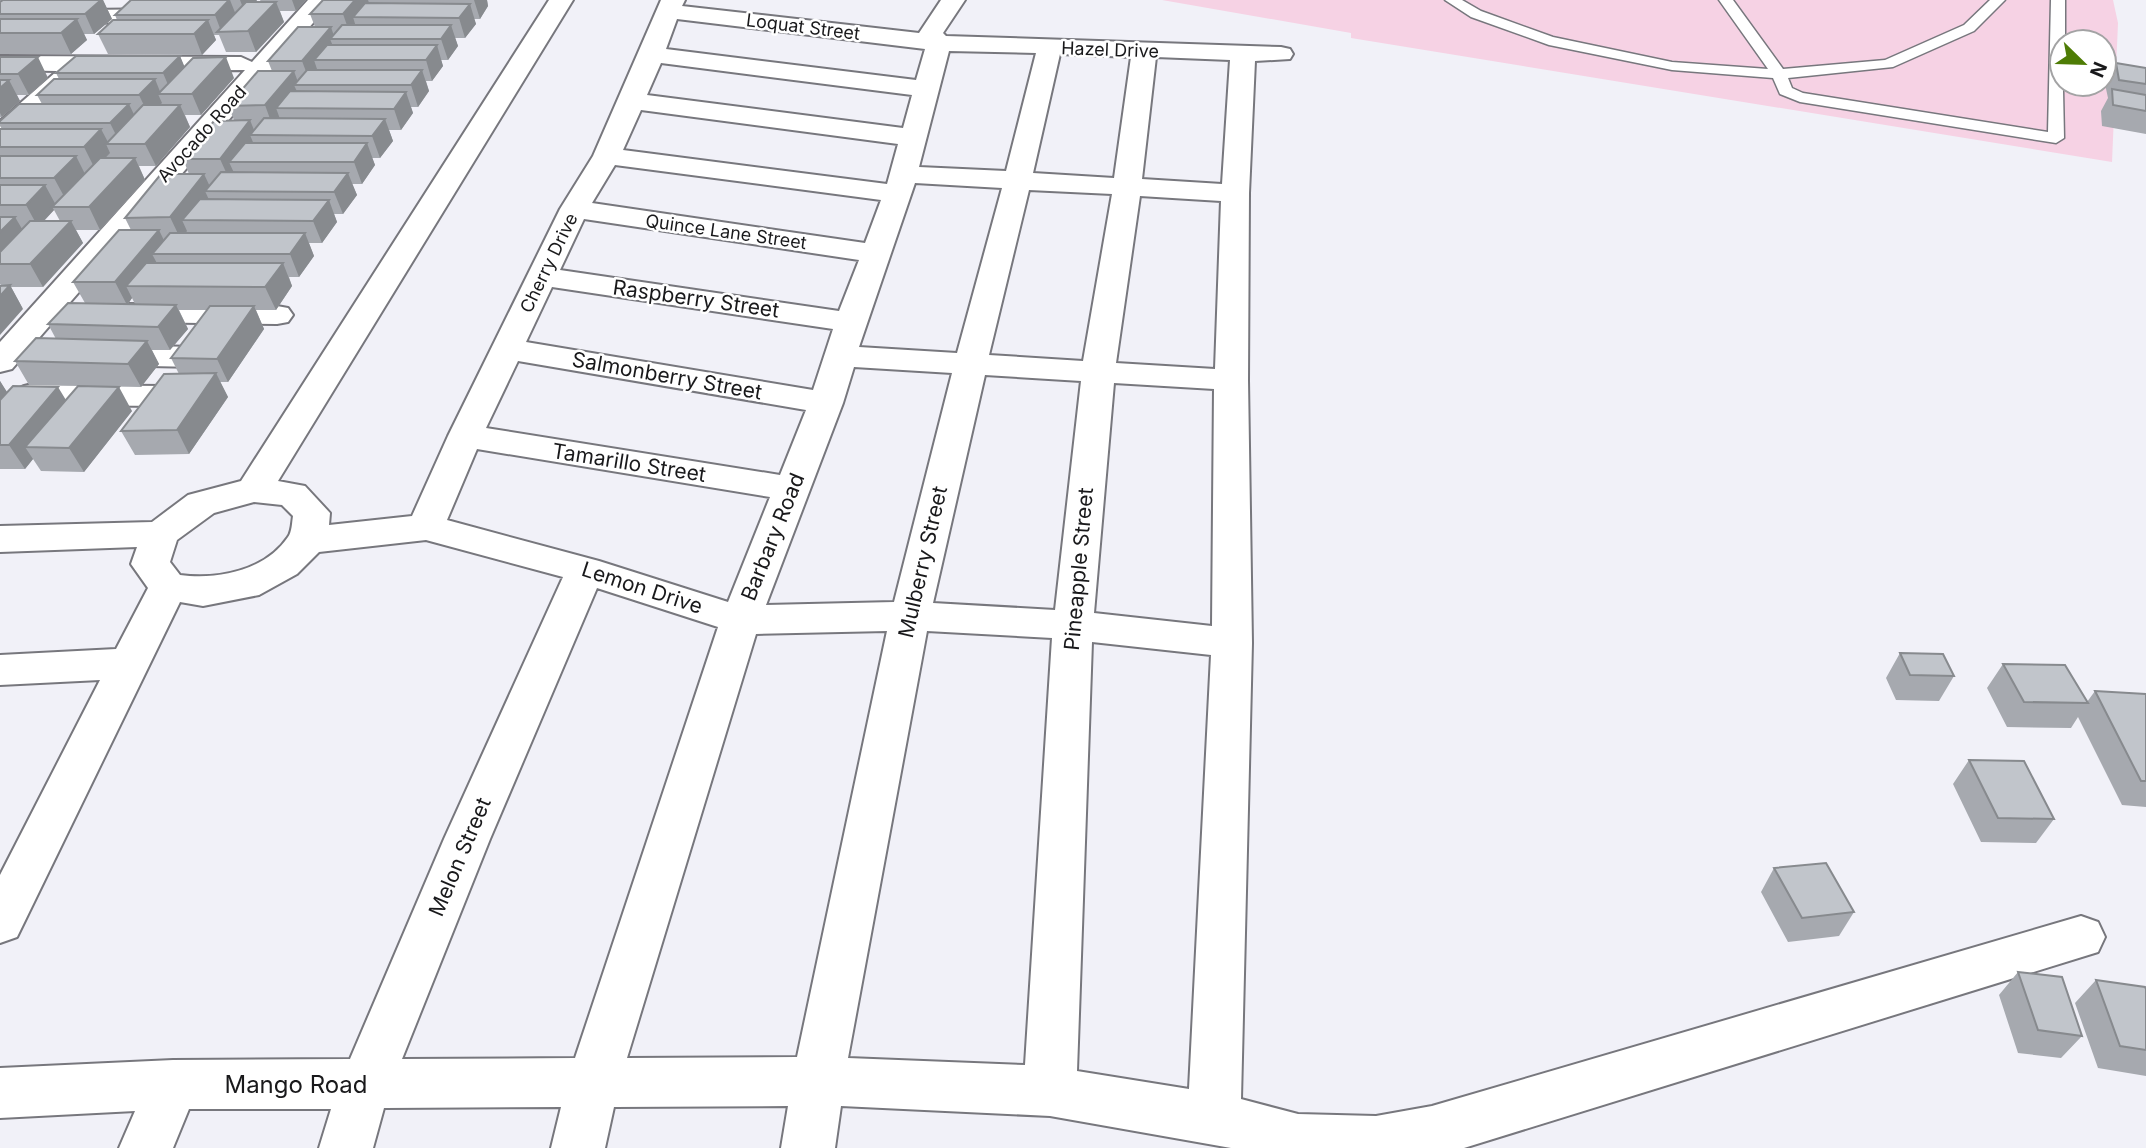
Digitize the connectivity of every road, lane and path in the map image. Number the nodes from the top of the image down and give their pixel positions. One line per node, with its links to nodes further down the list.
1 (561, 0): 59 (street)
2 (1452, 0): 20 (lane)
3 (1726, 0): 20 (lane)
4 (1998, 0): 20 (lane)
5 (2058, 0): 20 (lane)
6 (946, 1): 12 (street, Barbary Road)
7 (670, 6): 12 (street, Loquat Street); 17 (street, Cherry Drive)
8 (144, 8): 9 (street); 10 (street); 19 (street)
9 (188, 16)
10 (0, 18)
11 (300, 24): 21 (street, Avocado Road)
12 (939, 43): 13 (street, Hazel Drive); 22 (street, Barbary Road)
13 (1049, 49): 14 (street, Hazel Drive); 32 (street, Mulberry Street)
14 (1144, 52): 15 (street, Hazel Drive); 34 (street, Pineapple Street)
15 (1243, 53): 16 (street, Hazel Drive); 36 (street)
16 (1281, 54)
17 (652, 55): 22 (street); 23 (street, Cherry Drive)
18 (0, 63): 19 (street)
19 (80, 63): 21 (street); 26 (street)
20 (1779, 74)
21 (259, 80): 27 (street, Avocado Road)
22 (927, 89): 29 (street, Barbary Road)
23 (632, 101): 29 (street); 30 (street, Cherry Drive)
24 (55, 121): 26 (street)
25 (173, 122): 27 (street)
26 (5, 126)
27 (206, 130): 28 (street); 31 (street, Avocado Road)
28 (238, 137)
29 (914, 138): 33 (street, Barbary Road)
30 (607, 156): 33 (street); 37 (street, Cherry Drive)
31 (153, 179): 35 (street); 38 (street, Avocado Road)
32 (1019, 180): 33 (street); 34 (street); 50 (street, Mulberry Street)
33 (901, 184): 40 (street, Barbary Road)
34 (1127, 187): 36 (street); 51 (street, Pineapple Street)
35 (194, 188)
36 (1235, 193): 52 (street)
37 (574, 209): 40 (street, Quince Lane Street); 41 (street, Cherry Drive)
38 (96, 239): 39 (street); 43 (street, Avocado Road)
39 (140, 249)
40 (877, 254): 46 (street, Barbary Road)
41 (542, 276): 46 (street, Raspberry Street); 47 (street, Cherry Drive)
42 (13, 301): 43 (street)
43 (49, 306): 44 (street); 48 (street, Avocado Road)
44 (227, 315): 45 (street); 49 (street)
45 (277, 315)
46 (846, 339): 50 (street, Raspberry Street); 54 (street, Barbary Road)
47 (507, 349): 54 (street, Salmonberry Street); 57 (street, Cherry Drive)
48 (4, 357): 49 (street)
49 (196, 357): 53 (street)
50 (969, 364): 51 (street, Raspberry Street); 66 (street, Mulberry Street)
51 (1098, 373): 52 (street, Raspberry Street); 68 (street, Pineapple Street)
52 (1231, 380): 69 (street)
53 (167, 396): 55 (street); 56 (street)
54 (826, 403): 58 (street, Barbary Road)
55 (144, 426)
56 (1, 429)
57 (465, 436): 58 (street, Tamarillo Street); 60 (street, Cherry Drive)
58 (793, 489): 67 (street, Barbary Road)
59 (254, 490): 61 (street); 63 (street)
60 (426, 527): 63 (street, Lemon Drive); 64 (street, Lemon Drive)
61 (161, 534): 62 (street); 65 (street)
62 (0, 539)
63 (308, 540): 65 (street)
64 (585, 570): 67 (street, Lemon Drive); 77 (street, Melon Street)
65 (168, 587): 70 (street)
66 (911, 616): 67 (street, Lemon Drive); 68 (street, Lemon Drive); 74 (street, Mulberry Street)
67 (740, 620): 75 (street, Barbary Road)
68 (1073, 625): 69 (street, Lemon Drive); 78 (street, Pineapple Street)
69 (1231, 643): 80 (street)
70 (128, 664): 71 (street); 72 (street)
71 (0, 670)
72 (0, 922)
73 (2081, 937): 80 (street, Mango Road)
74 (817, 1080): 75 (street, Mango Road); 78 (street, Mango Road); 84 (street, Mulberry Street)
75 (593, 1083): 77 (street, Mango Road); 83 (street, Barbary Road)
76 (173, 1085): 77 (street, Mango Road); 79 (street, Mango Road); 81 (street)
77 (365, 1085): 82 (street, Melon Street)
78 (1050, 1091): 80 (street, Mango Road)
79 (0, 1093)
80 (1214, 1118)
81 (146, 1148)
82 (346, 1148)
83 (578, 1148)
84 (808, 1148)

